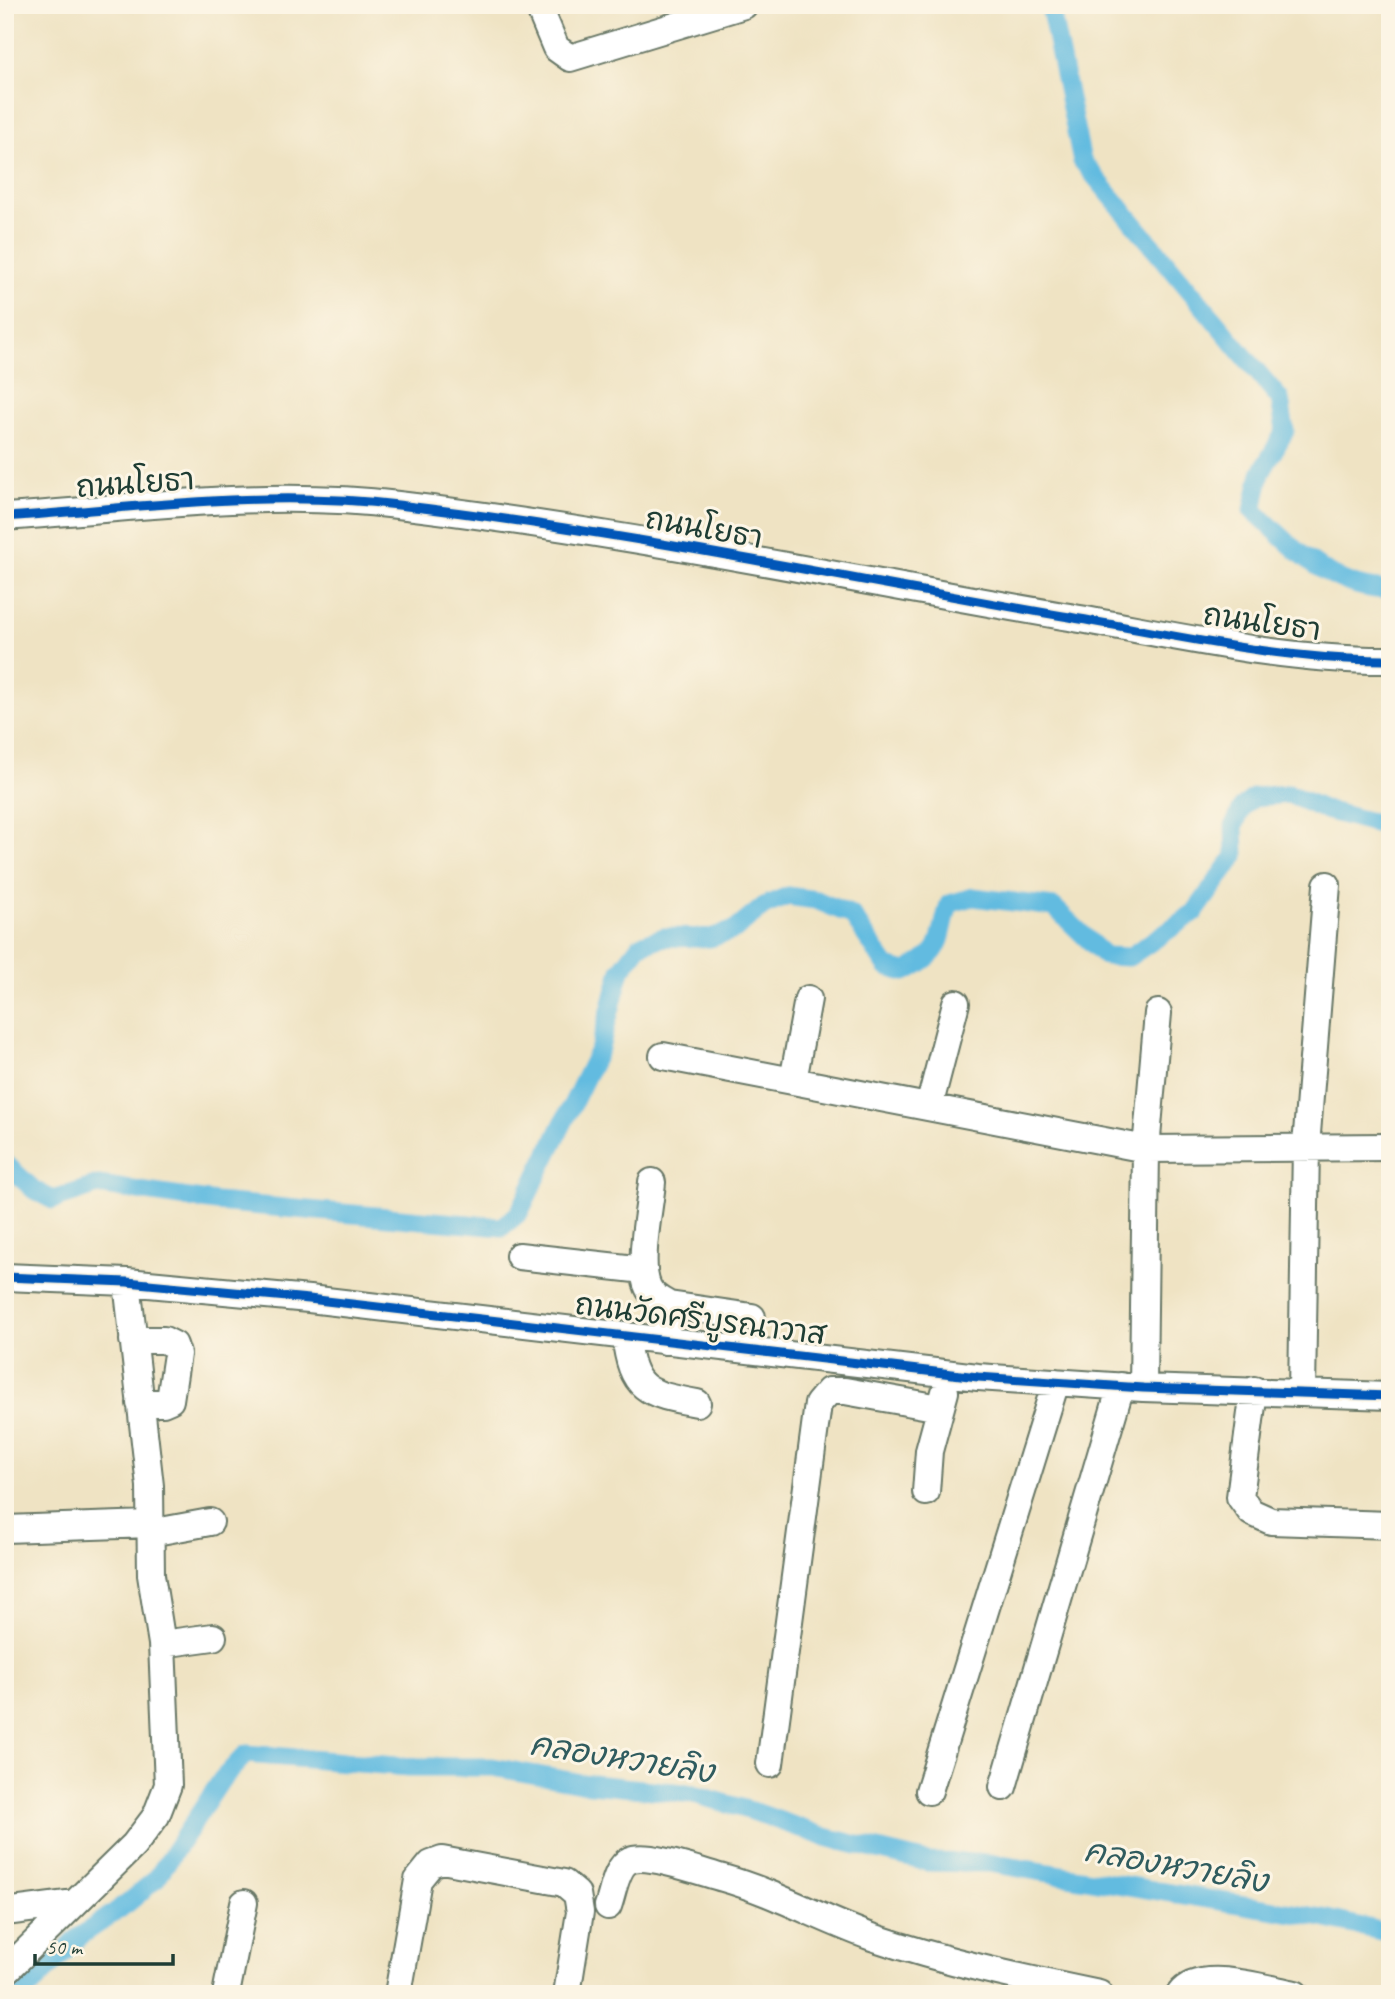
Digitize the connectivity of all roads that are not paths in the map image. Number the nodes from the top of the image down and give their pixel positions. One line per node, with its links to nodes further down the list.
1 (538, 5): 2 (street)
2 (744, 5)
3 (5, 517): 4 (street, ถนนโยธา)
4 (1390, 660)
5 (1326, 885): 12 (street)
6 (808, 999): 10 (street)
7 (956, 1003): 11 (street)
8 (1158, 1013): 14 (street)
9 (663, 1056): 10 (street)
10 (793, 1081): 11 (street)
11 (929, 1107): 14 (street)
12 (1306, 1146): 13 (street); 14 (street); 29 (street)
13 (1390, 1147)
14 (1146, 1149): 27 (street)
15 (652, 1182): 17 (street)
16 (519, 1256): 17 (street)
17 (644, 1270): 20 (street)
18 (5, 1277): 19 (street, ถนนวัดศรีบูรณาวาส)
19 (127, 1282): 22 (street, ถนนวัดศรีบูรณาวาส); 23 (street)
20 (669, 1305): 21 (street); 24 (street)
21 (752, 1317)
22 (625, 1335): 24 (street, ถนนวัดศรีบูรณาวาส); 32 (street)
23 (133, 1340): 31 (street); 31 (street)
24 (665, 1340): 25 (street, ถนนวัดศรีบูรณาวาส)
25 (951, 1374): 26 (street, ถนนวัดศรีบูรณาวาส); 33 (street)
26 (1056, 1382): 27 (street, ถนนวัดศรีบูรณาวาส); 43 (street)
27 (1132, 1387): 28 (street, ถนนวัดศรีบูรณาวาส); 42 (street)
28 (1254, 1390): 29 (street, ถนนวัดศรีบูรณาวาส); 36 (street)
29 (1303, 1392): 30 (street, ถนนวัดศรีบูรณาวาส)
30 (1390, 1396)
31 (140, 1403): 38 (street)
32 (697, 1403)
33 (940, 1408): 34 (street); 41 (street)
34 (926, 1492)
35 (210, 1522): 38 (street)
36 (1390, 1525)
37 (5, 1529): 38 (street)
38 (150, 1529): 40 (street)
39 (213, 1637): 40 (street)
40 (162, 1644): 44 (street)
41 (770, 1764)
42 (1003, 1787)
43 (929, 1791)
44 (75, 1903): 47 (street); 48 (street)
45 (244, 1903): 49 (street)
46 (608, 1906): 52 (street)
47 (5, 1912)
48 (5, 1972)
49 (226, 1994)
50 (398, 1994): 51 (street)
51 (567, 1994)
52 (1099, 1994)
53 (1180, 1994): 54 (street)
54 (1295, 1994)

